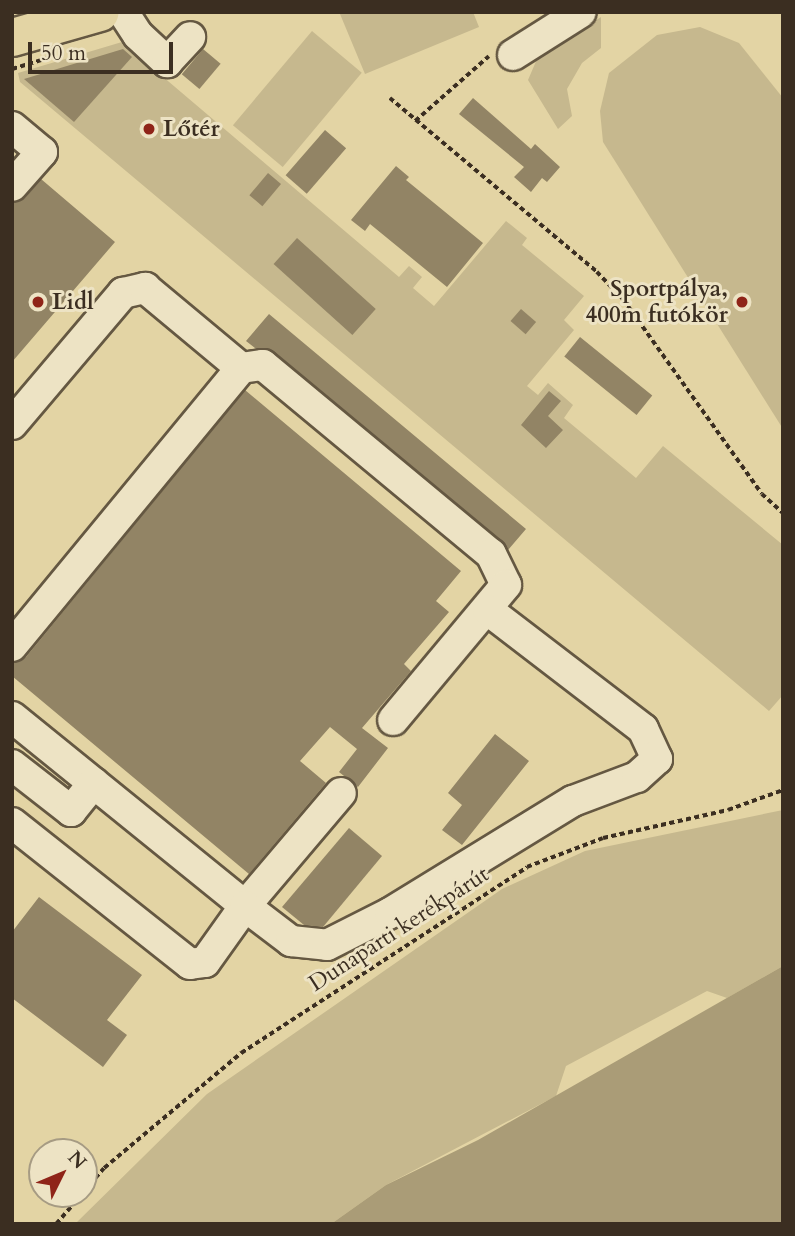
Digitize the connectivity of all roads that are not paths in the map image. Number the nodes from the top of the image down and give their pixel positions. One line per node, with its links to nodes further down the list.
1 (99, 12): 4 (main road)
2 (122, 12): 5 (lane)
3 (581, 12): 6 (lane)
4 (12, 37)
5 (190, 37)
6 (513, 55)
7 (12, 127): 8 (lane)
8 (12, 186)
9 (240, 368): 10 (lane); 11 (lane); 12 (lane)
10 (12, 424)
11 (488, 610): 14 (lane); 19 (lane)
12 (12, 646)
13 (12, 717): 16 (lane)
14 (393, 720)
15 (12, 765): 16 (lane)
16 (94, 783): 19 (lane)
17 (341, 793): 19 (lane)
18 (12, 823): 19 (lane)
19 (246, 906)

